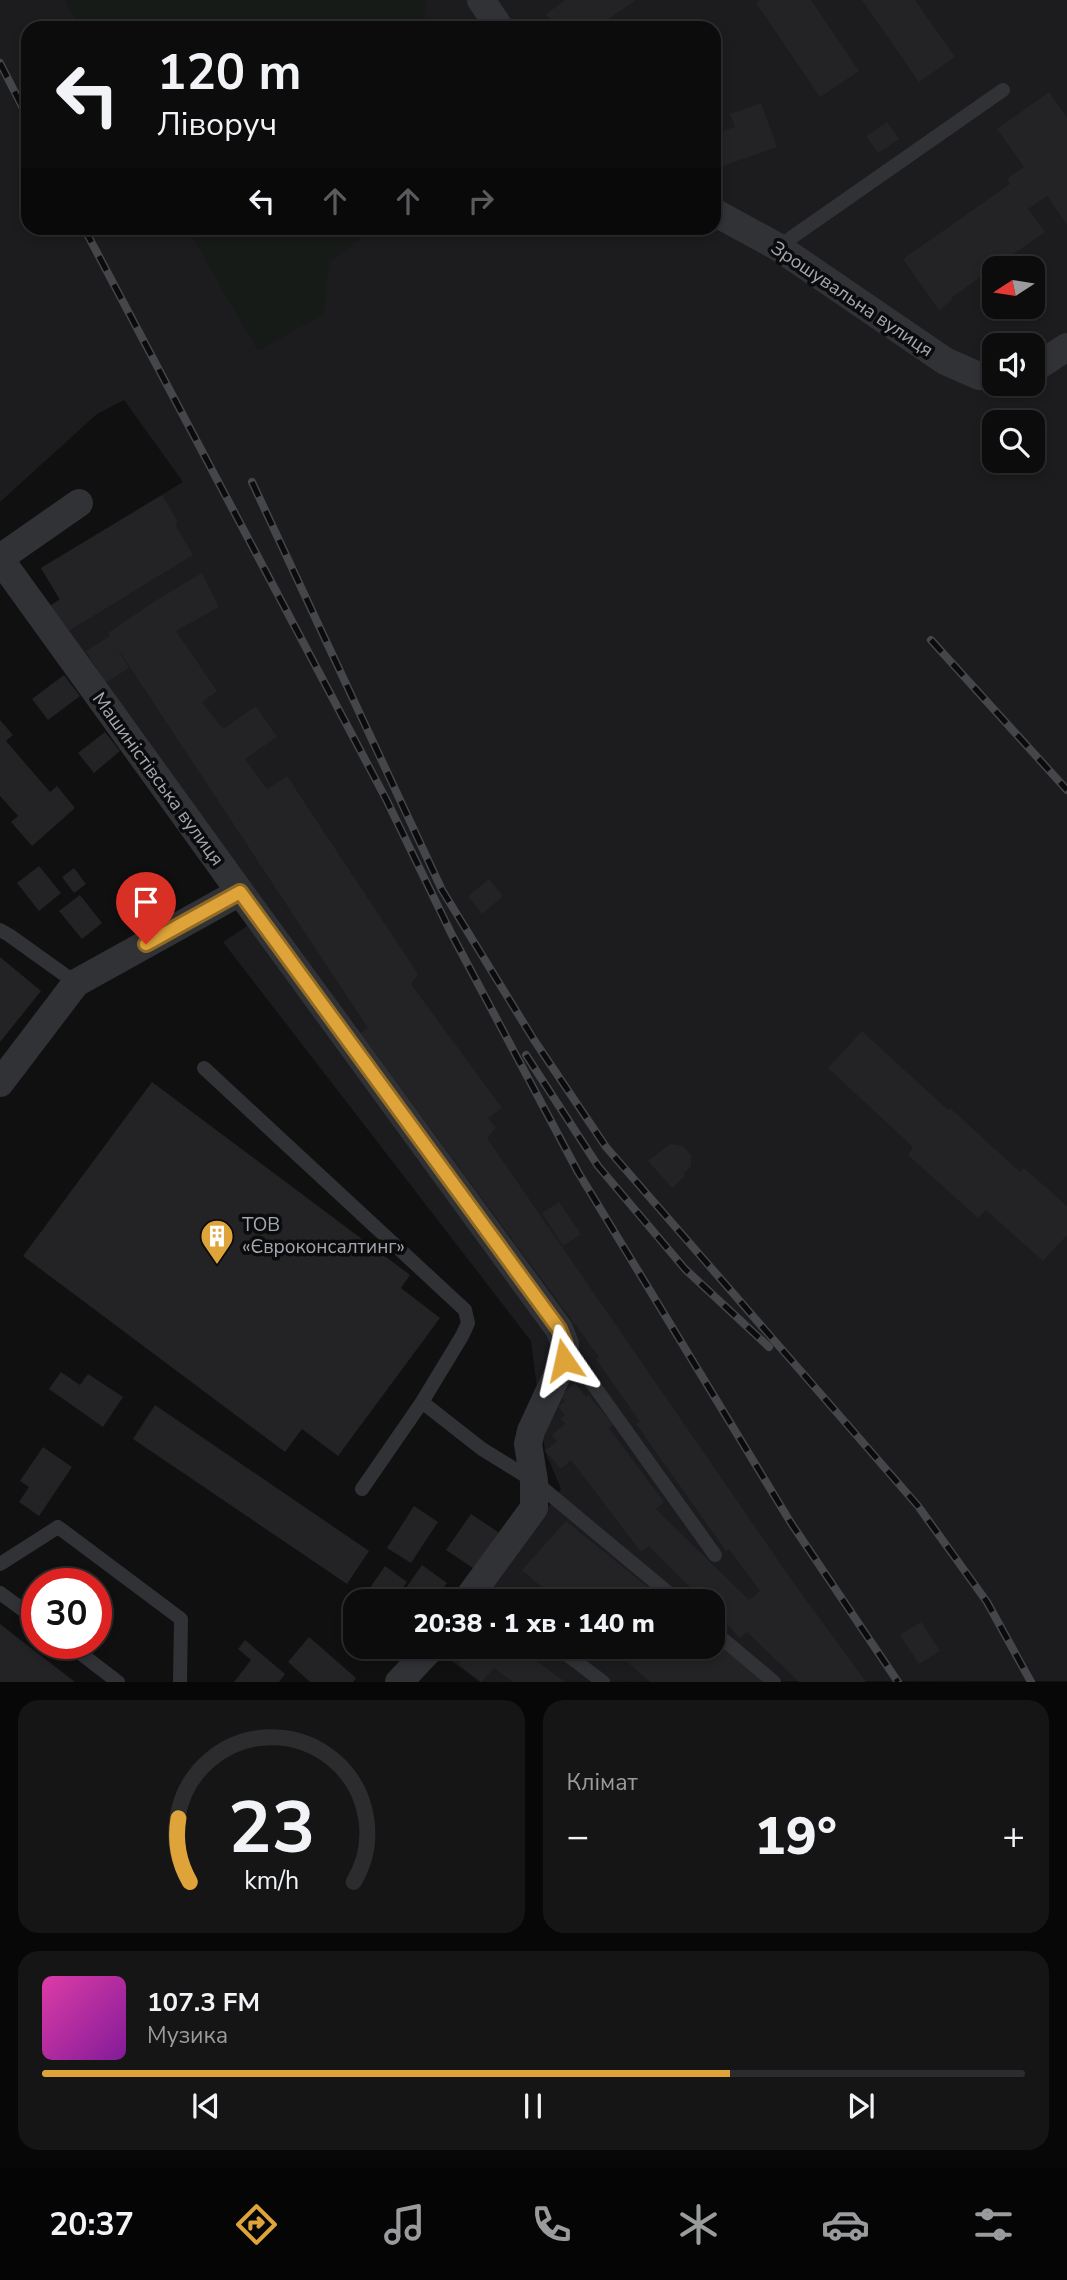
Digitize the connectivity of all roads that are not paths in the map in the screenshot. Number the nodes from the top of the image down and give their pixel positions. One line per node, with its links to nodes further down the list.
1 (481, 0): 2 (street)
2 (495, 21)
3 (1003, 90): 5 (lane)
4 (721, 216): 5 (street, Зрошувальна вулиця)
5 (778, 247): 8 (street, Зрошувальна вулиця)
6 (1067, 347): 7 (street)
7 (1045, 361)
8 (982, 376)
9 (79, 503): 10 (street)
10 (0, 558): 11 (street, Машиністівська вулиця)
11 (240, 892): 13 (street); 16 (street, Машиністівська вулиця)
12 (0, 930): 13 (lane)
13 (76, 983): 15 (street)
14 (204, 1068): 17 (lane)
15 (0, 1083)
16 (565, 1344): 18 (street); 20 (lane)
17 (422, 1402): 18 (lane); 19 (lane)
18 (534, 1481): 22 (street); 23 (lane)
19 (362, 1489)
20 (715, 1555)
21 (0, 1564): 31 (lane)
22 (484, 1589)
23 (664, 1589)
24 (0, 1593): 25 (lane)
25 (21, 1608)
26 (725, 1641): 34 (lane)
27 (88, 1659): 30 (lane)
28 (421, 1659): 32 (street)
29 (573, 1659): 33 (lane)
30 (118, 1682)
31 (180, 1682)
32 (399, 1682)
33 (603, 1682)
34 (774, 1682)

